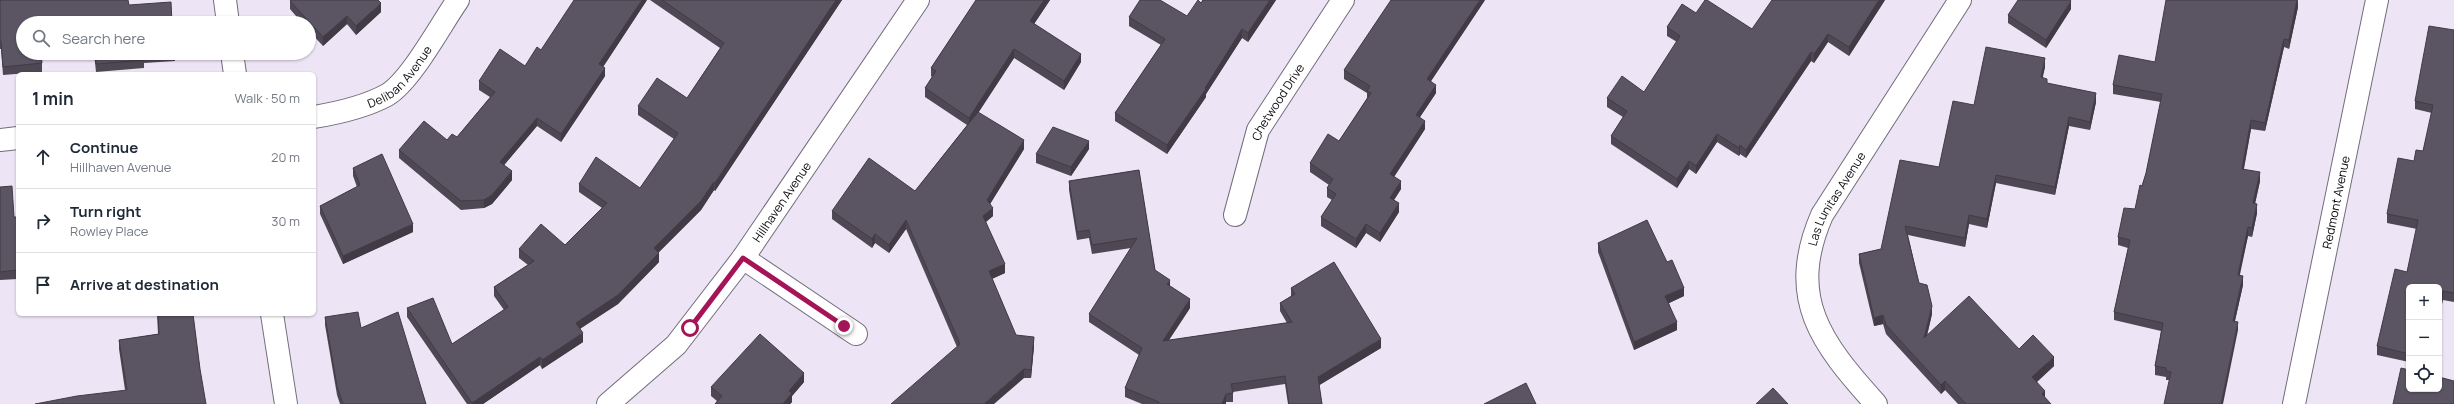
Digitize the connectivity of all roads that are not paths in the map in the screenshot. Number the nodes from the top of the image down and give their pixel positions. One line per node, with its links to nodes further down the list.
1 (225, 0): 7 (street)
2 (458, 0): 10 (street, Deliban Avenue)
3 (918, 0): 14 (street, Hillhaven Avenue)
4 (1343, 0): 13 (street, Chetwood Drive)
5 (1960, 0): 19 (street, Las Lunitas Avenue)
6 (2378, 0): 20 (street, Redmont Avenue)
7 (227, 16)
8 (233, 60): 9 (street)
9 (235, 72)
10 (316, 117)
11 (16, 138): 12 (street)
12 (0, 140)
13 (1235, 215)
14 (743, 258): 16 (street); 18 (street, Hillhaven Avenue)
15 (272, 316): 17 (street)
16 (856, 334)
17 (286, 404)
18 (608, 404)
19 (1876, 404)
20 (2294, 404)

